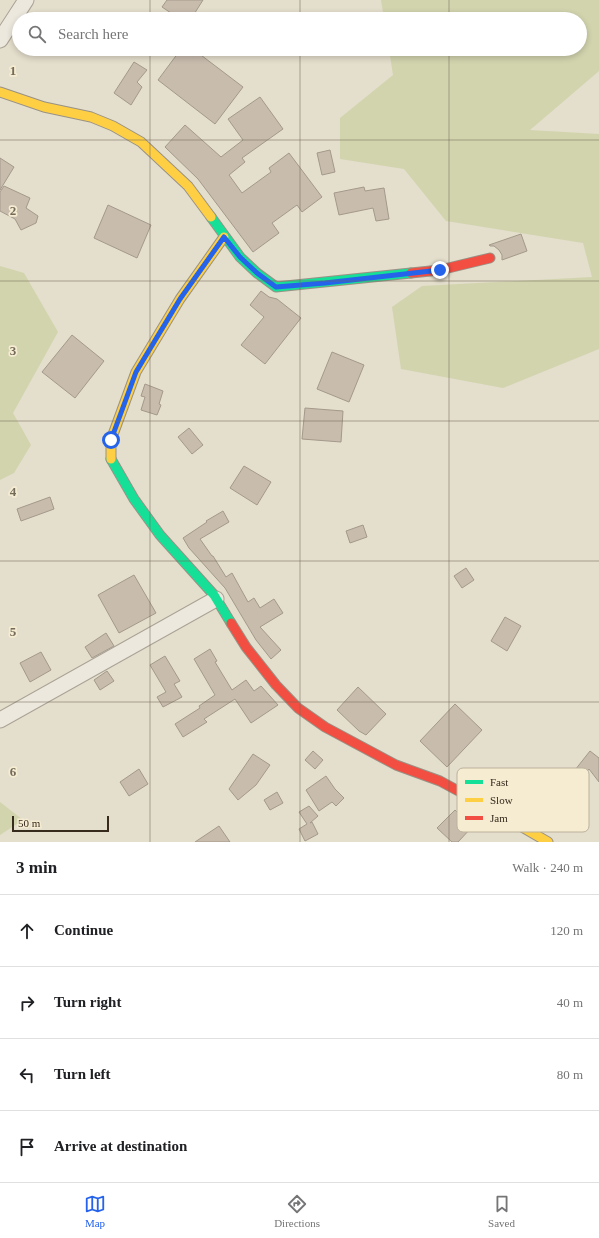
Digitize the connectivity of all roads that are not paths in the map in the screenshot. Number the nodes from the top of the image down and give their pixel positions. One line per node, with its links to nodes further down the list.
1 (26, 0): 2 (street)
2 (18, 12)
3 (12, 22): 4 (street)
4 (0, 40)
5 (0, 92): 6 (street)
6 (224, 237): 7 (street); 8 (street)
7 (490, 258)
8 (216, 600): 9 (street); 10 (street)
9 (0, 720)
10 (457, 790)
11 (531, 832): 12 (street)
12 (548, 842)

